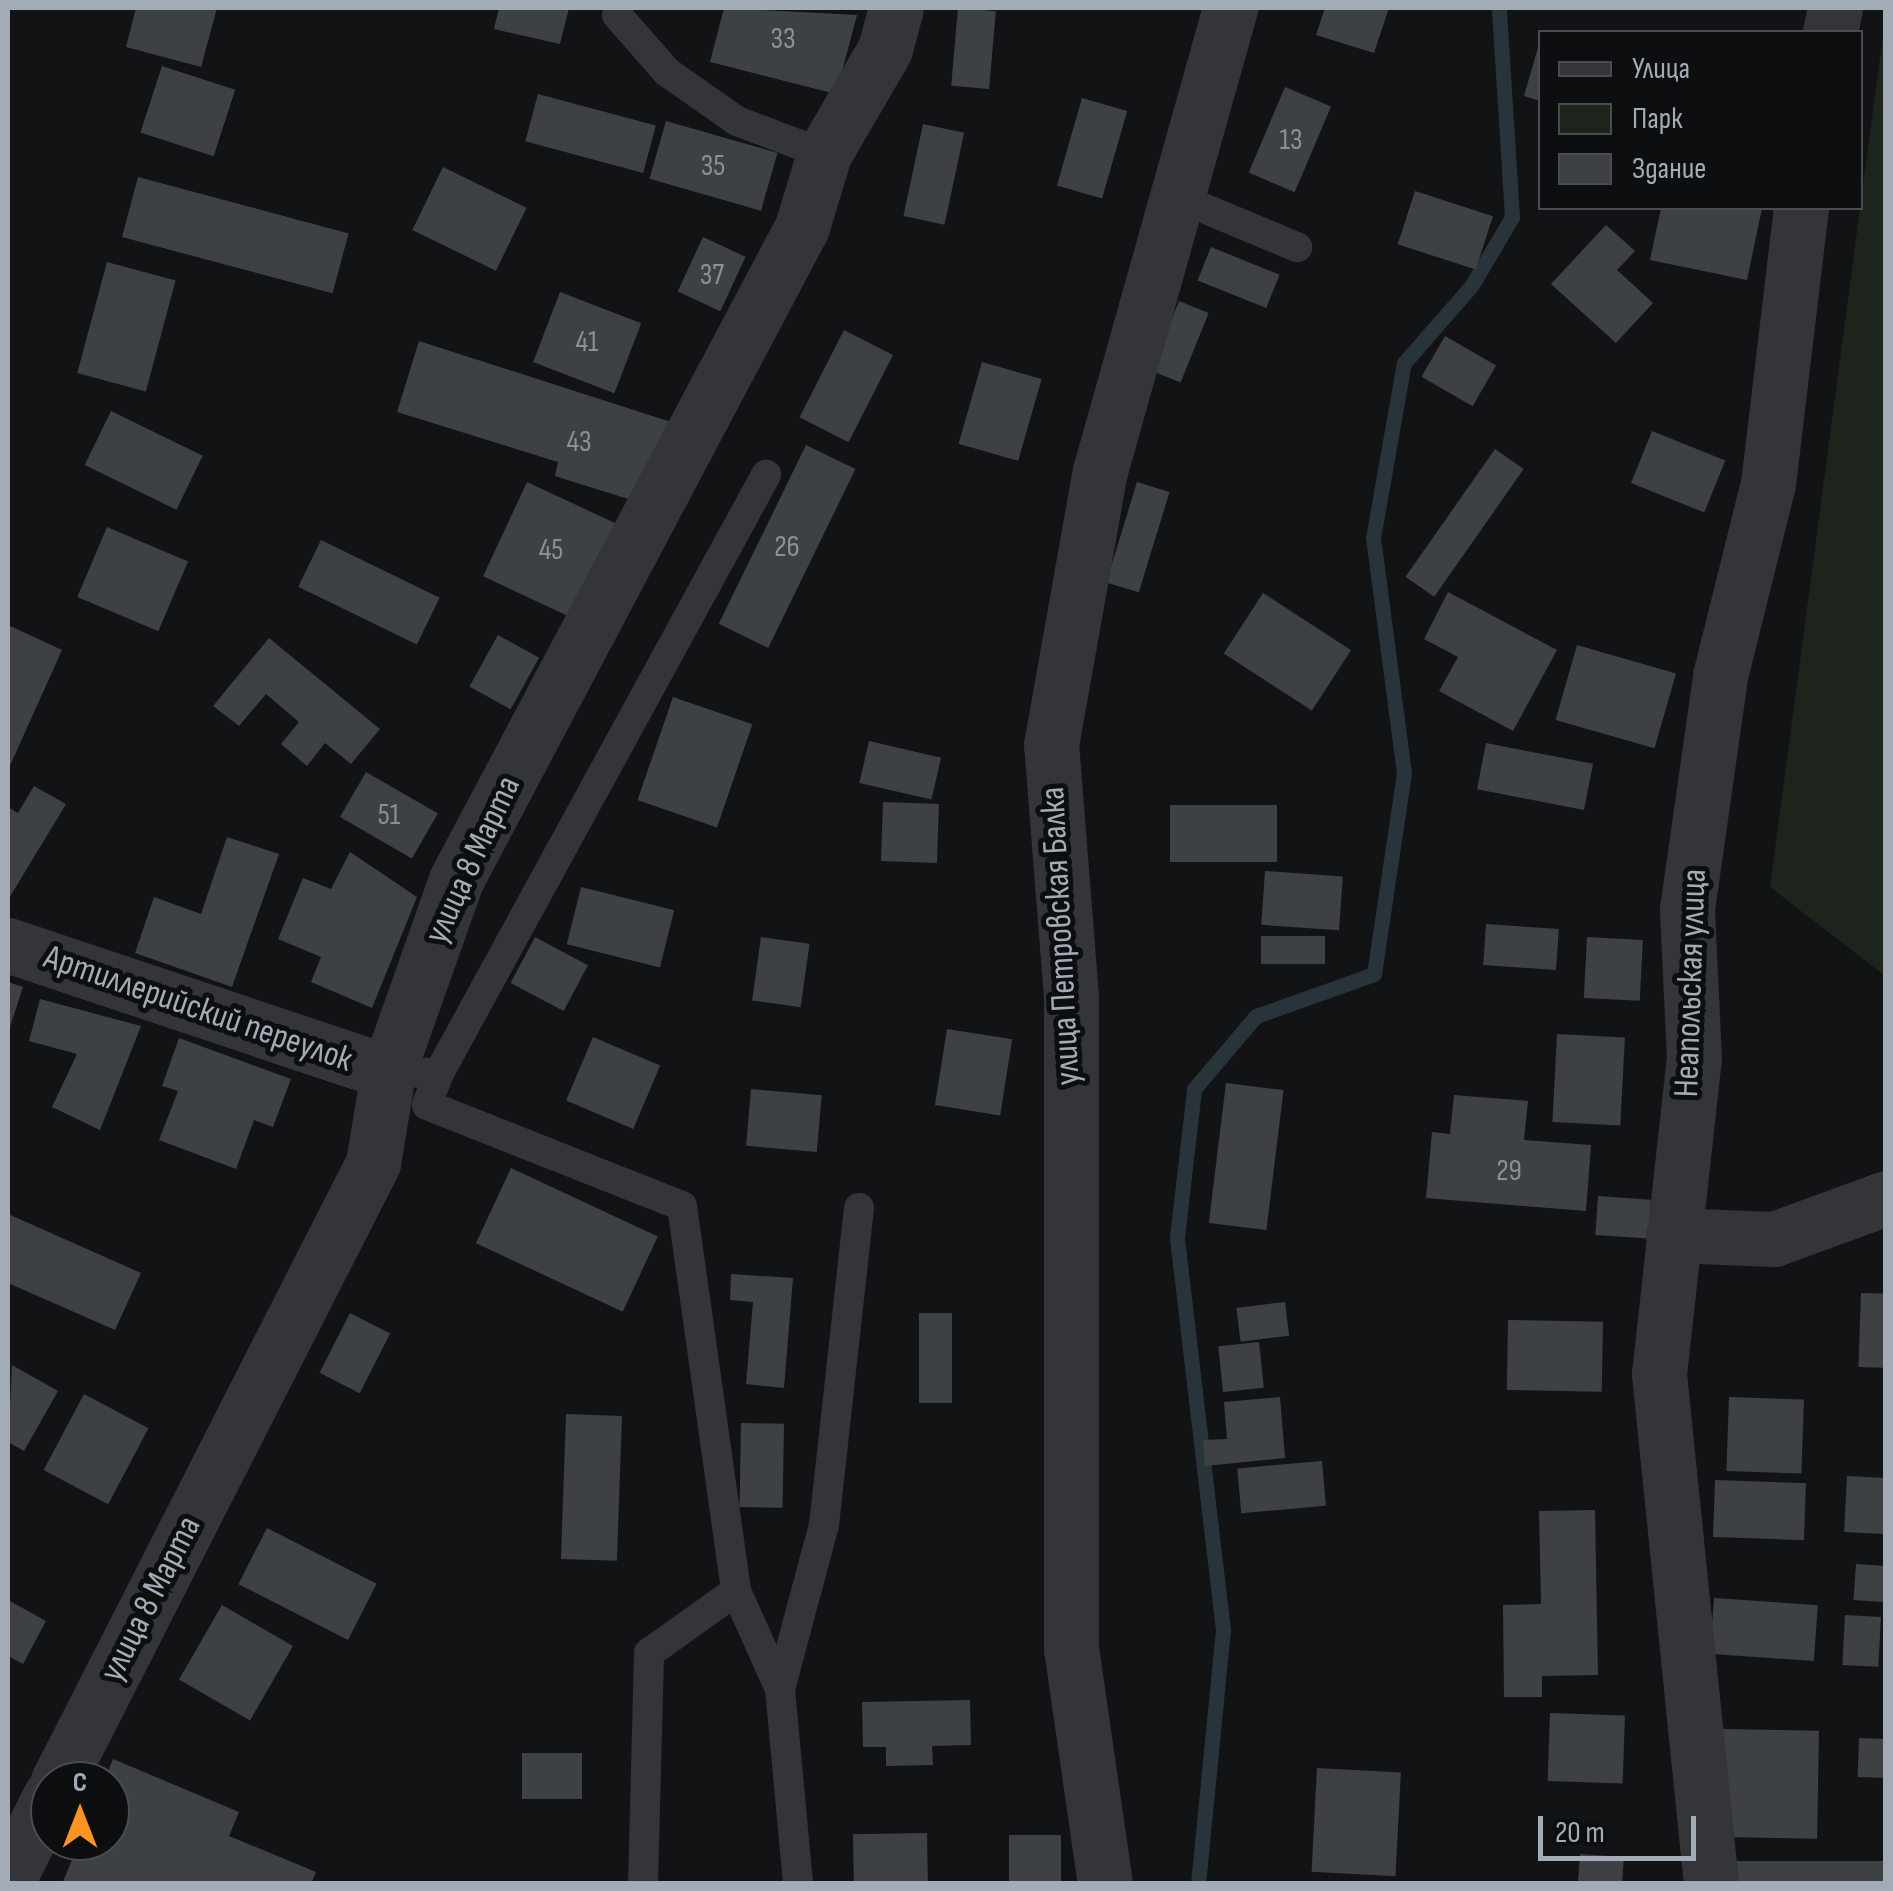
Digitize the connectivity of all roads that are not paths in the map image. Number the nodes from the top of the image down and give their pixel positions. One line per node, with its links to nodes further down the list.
1 (896, 8): 4 (street, улица 8 Марта)
2 (1230, 8): 5 (street, улица Петровская Балка)
3 (617, 16): 4 (lane)
4 (824, 154): 10 (street, улица 8 Марта)
5 (1182, 198): 7 (lane); 21 (street, улица Петровская Балка)
6 (1801, 210): 13 (street, Неапольская улица)
7 (1297, 247)
8 (766, 475): 10 (lane)
9 (8, 945): 10 (street, Артиллерийский переулок)
10 (413, 1073): 14 (lane); 16 (street, улица 8 Марта)
11 (1886, 1198): 13 (street)
12 (859, 1208): 15 (lane)
13 (1673, 1234): 22 (street, Неапольская улица)
14 (736, 1591): 15 (lane); 19 (lane)
15 (780, 1689): 20 (lane)
16 (68, 1761)
17 (30, 1836): 18 (street)
18 (8, 1880)
19 (643, 1884)
20 (798, 1884)
21 (1105, 1884)
22 (1712, 1884)

